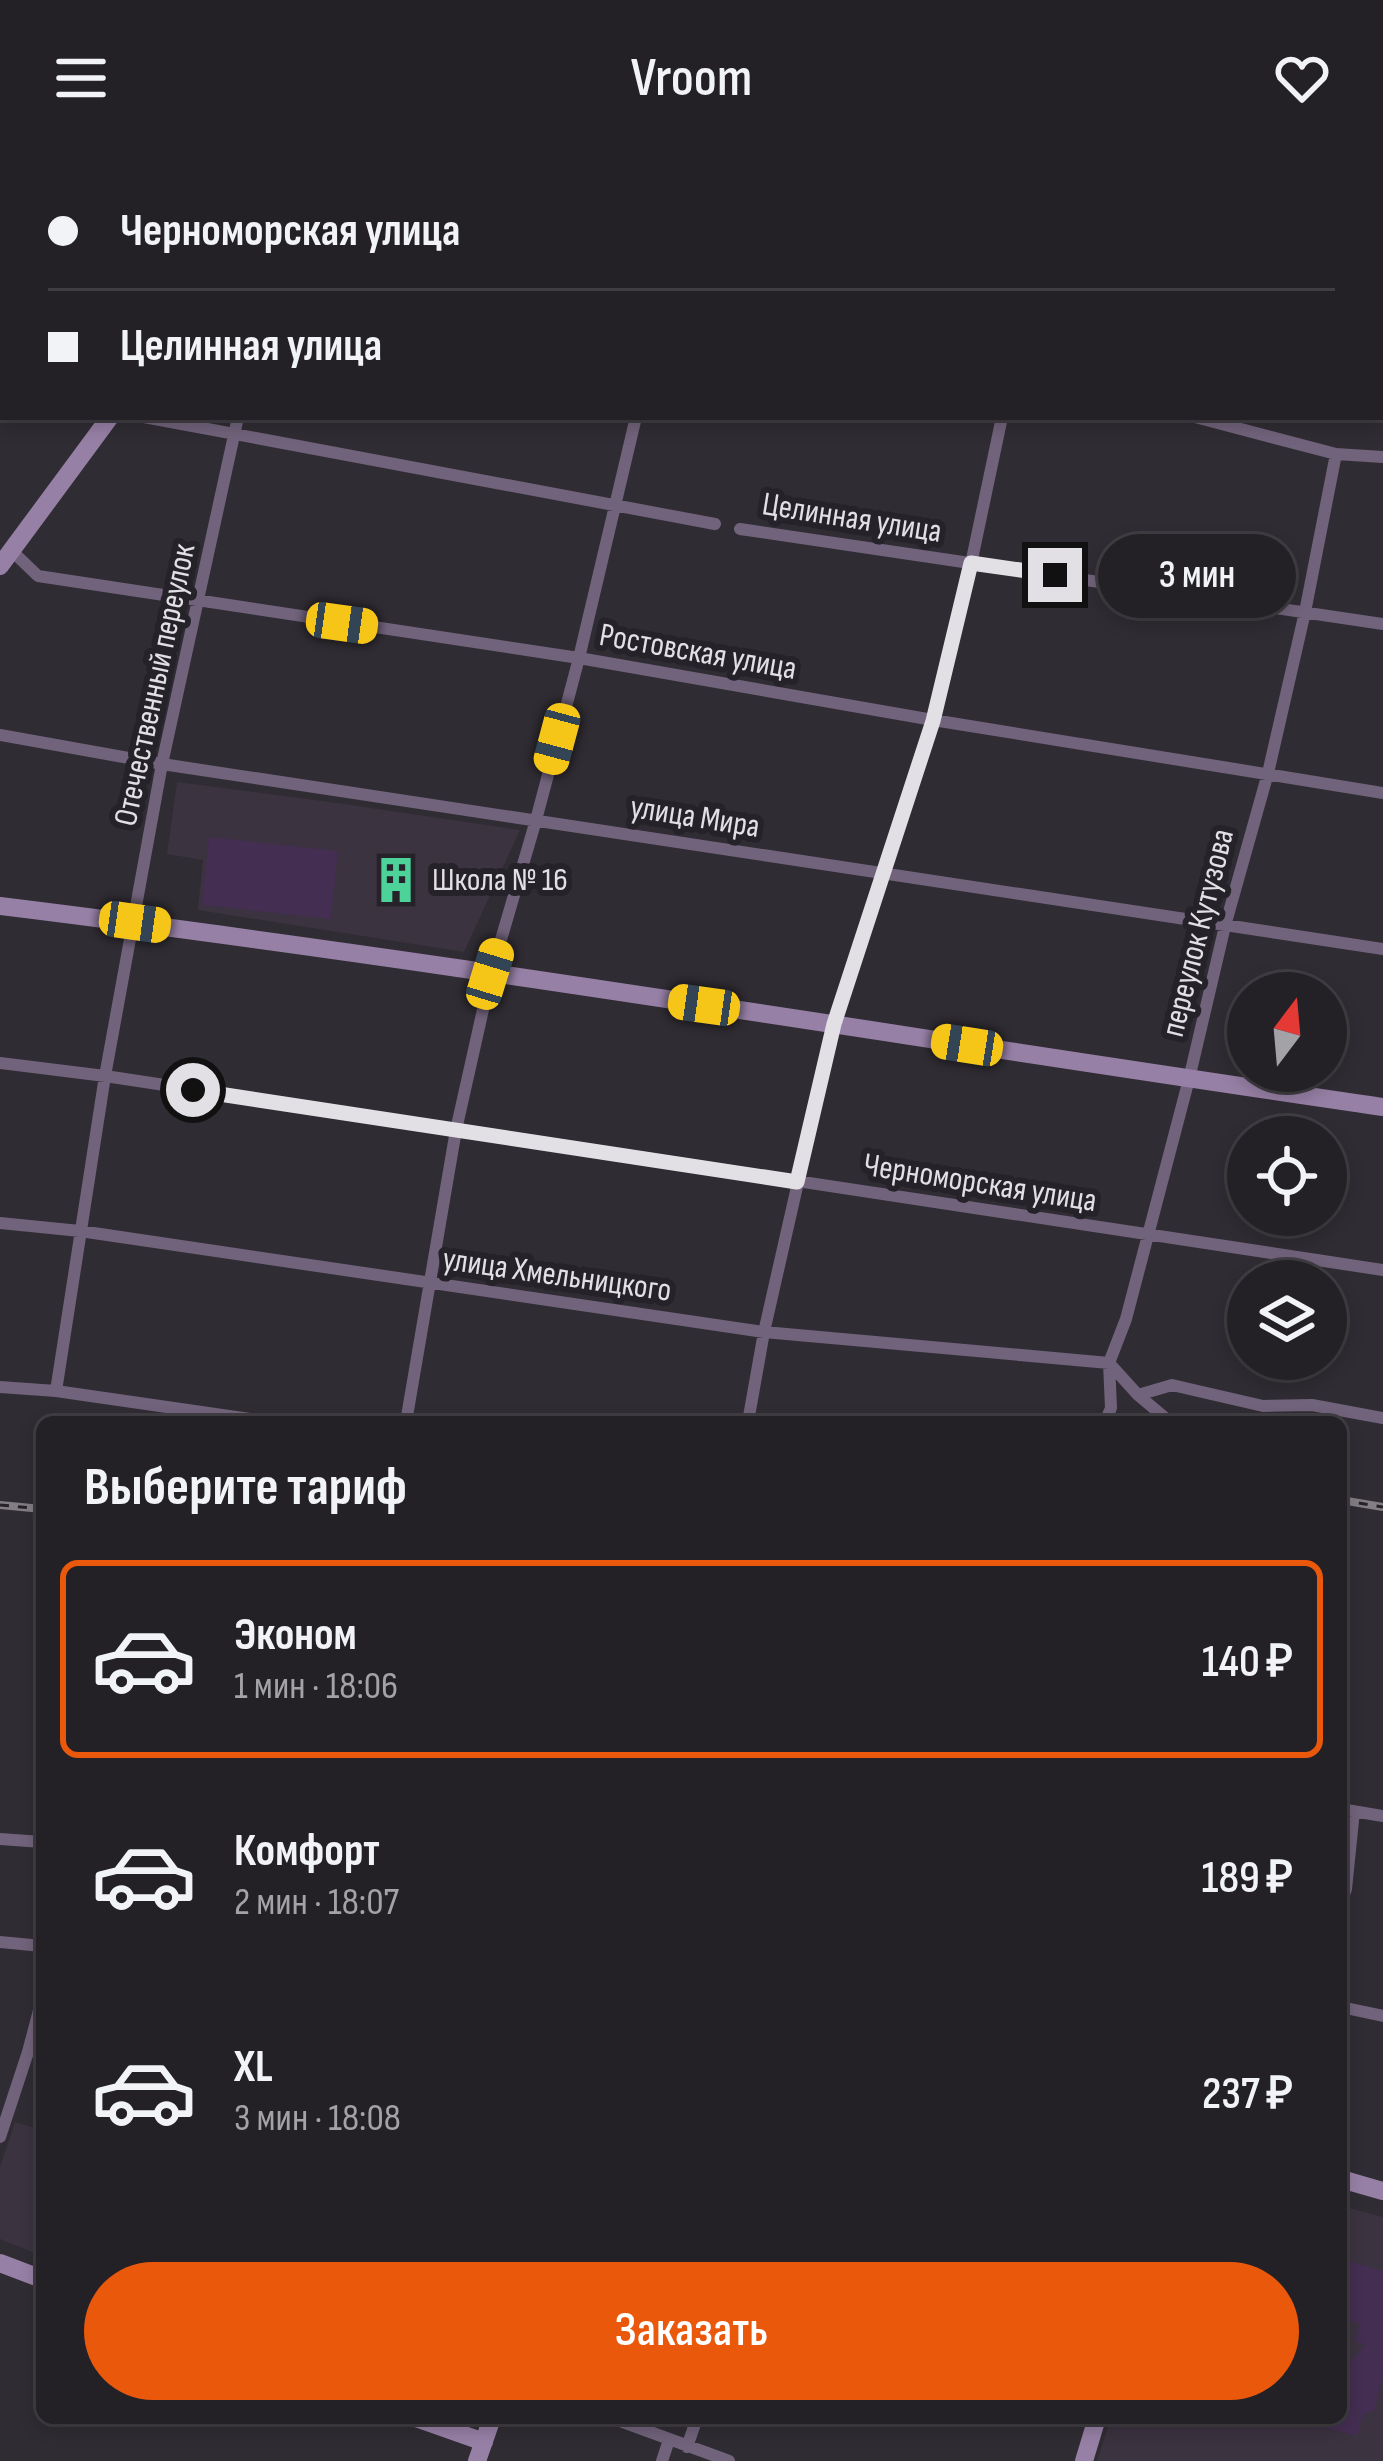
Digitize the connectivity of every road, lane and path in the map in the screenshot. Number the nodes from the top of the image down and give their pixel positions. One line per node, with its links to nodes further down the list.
1 (108, 420): 13 (street)
2 (159, 420): 7 (street, Целинная улица)
3 (238, 420): 7 (street, Отечественный переулок)
4 (635, 420): 10 (street)
5 (1001, 420): 14 (street)
6 (1206, 420): 8 (street)
7 (235, 435): 10 (street, Целинная улица); 15 (street, Отечественный переулок)
8 (1336, 454): 9 (street); 16 (street, переулок Кутузова)
9 (1383, 457)
10 (616, 507): 11 (street, Целинная улица); 18 (street)
11 (715, 524)
12 (740, 529): 14 (street, Целинная улица)
13 (6, 558): 15 (street, Ростовская улица)
14 (971, 563): 16 (street, Целинная улица); 19 (street)
15 (200, 602): 18 (street, Ростовская улица); 21 (street, Отечественный переулок)
16 (1305, 612): 17 (street, Целинная улица); 22 (street, переулок Кутузова)
17 (1383, 624)
18 (579, 658): 19 (street, Ростовская улица); 24 (street)
19 (933, 721): 22 (street, Ростовская улица); 25 (street)
20 (0, 735): 21 (street, улица Мира)
21 (162, 764): 24 (street, улица Мира); 27 (street, Отечественный переулок)
22 (1268, 773): 23 (street, Ростовская улица); 28 (street, переулок Кутузова)
23 (1383, 794)
24 (536, 820): 25 (street, улица Мира); 30 (street)
25 (882, 874): 28 (street, улица Мира); 31 (street)
26 (0, 906): 27 (street)
27 (135, 922): 30 (street); 33 (street, Отечественный переулок)
28 (1225, 926): 29 (street, улица Мира); 34 (street, переулок Кутузова)
29 (1383, 949)
30 (490, 974): 31 (street); 36 (street)
31 (834, 1024): 34 (street); 37 (street)
32 (0, 1063): 33 (street, Черноморская улица)
33 (106, 1076): 36 (street, Черноморская улица); 39 (street, Отечественный переулок)
34 (1189, 1079): 35 (street); 40 (street, переулок Кутузова)
35 (1383, 1107)
36 (457, 1130): 37 (street, Черноморская улица); 42 (street)
37 (797, 1182): 40 (street, Черноморская улица); 43 (street)
38 (0, 1223): 39 (street, улица Хмельницкого)
39 (80, 1231): 42 (street, улица Хмельницкого); 46 (street, Отечественный переулок)
40 (1147, 1236): 41 (street, Черноморская улица); 44 (street, переулок Кутузова)
41 (1383, 1270)
42 (431, 1285): 43 (street, улица Хмельницкого); 49 (street)
43 (764, 1331): 44 (street, улица Хмельницкого); 50 (street)
44 (1109, 1363): 47 (street); 51 (street, переулок Кутузова)
45 (0, 1387): 46 (street)
46 (56, 1391): 48 (street)
47 (1138, 1395): 52 (street); 53 (street)
48 (229, 1416)
49 (407, 1416)
50 (749, 1416)
51 (1108, 1416)
52 (1163, 1416)
53 (1383, 1418)
54 (1348, 1810): 55 (street); 58 (street)
55 (1383, 1816)
56 (0, 1839): 57 (street)
57 (36, 1842)
58 (1347, 1850)
59 (0, 1942): 60 (street)
60 (36, 1945)
61 (1347, 2008): 62 (street)
62 (1383, 2016)
63 (36, 2022): 64 (street)
64 (0, 2137)
65 (1347, 2181): 66 (street)
66 (1383, 2191)
67 (0, 2263): 68 (street)
68 (36, 2277)
69 (428, 2424): 75 (street)
70 (628, 2424): 73 (street)
71 (695, 2424): 74 (street)
72 (1095, 2424): 78 (street)
73 (669, 2440): 74 (street); 76 (street)
74 (687, 2447): 77 (street)
75 (481, 2451)
76 (662, 2461)
77 (729, 2461)
78 (1084, 2461)

